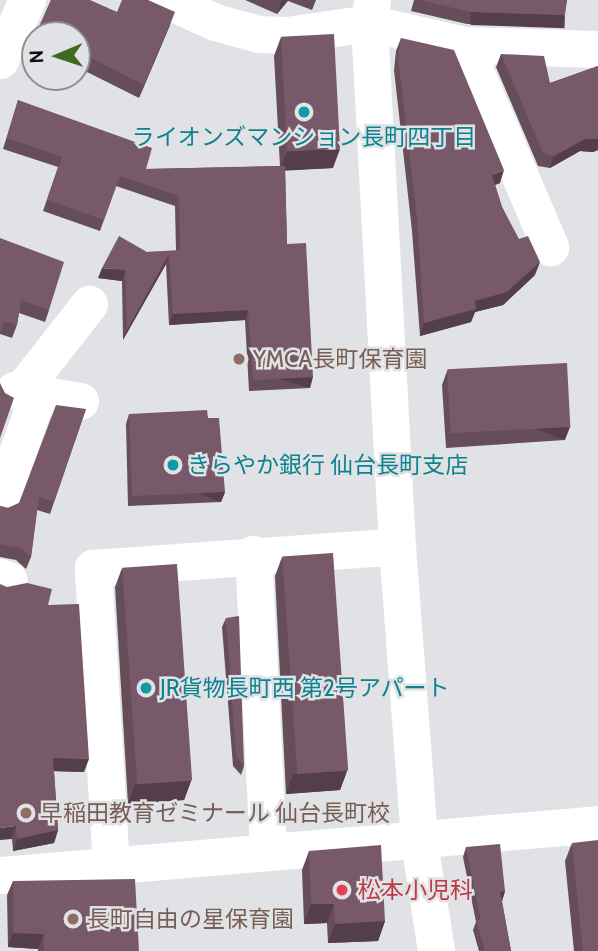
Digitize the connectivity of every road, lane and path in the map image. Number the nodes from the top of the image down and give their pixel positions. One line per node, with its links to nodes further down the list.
1 (27, 0): 6 (street)
2 (166, 0): 3 (street)
3 (370, 11): 4 (street); 12 (street)
4 (464, 45): 5 (street); 7 (street)
5 (598, 49)
6 (0, 61)
7 (550, 247)
8 (89, 304): 9 (street)
9 (19, 391): 10 (street); 11 (street)
10 (80, 401)
11 (1, 500)
12 (397, 546): 13 (street); 15 (street)
13 (253, 554): 16 (street); 17 (street)
14 (598, 824): 15 (street)
15 (419, 842): 16 (street); 19 (street)
16 (268, 852): 17 (street)
17 (110, 866): 18 (street)
18 (0, 875)
19 (436, 951)

